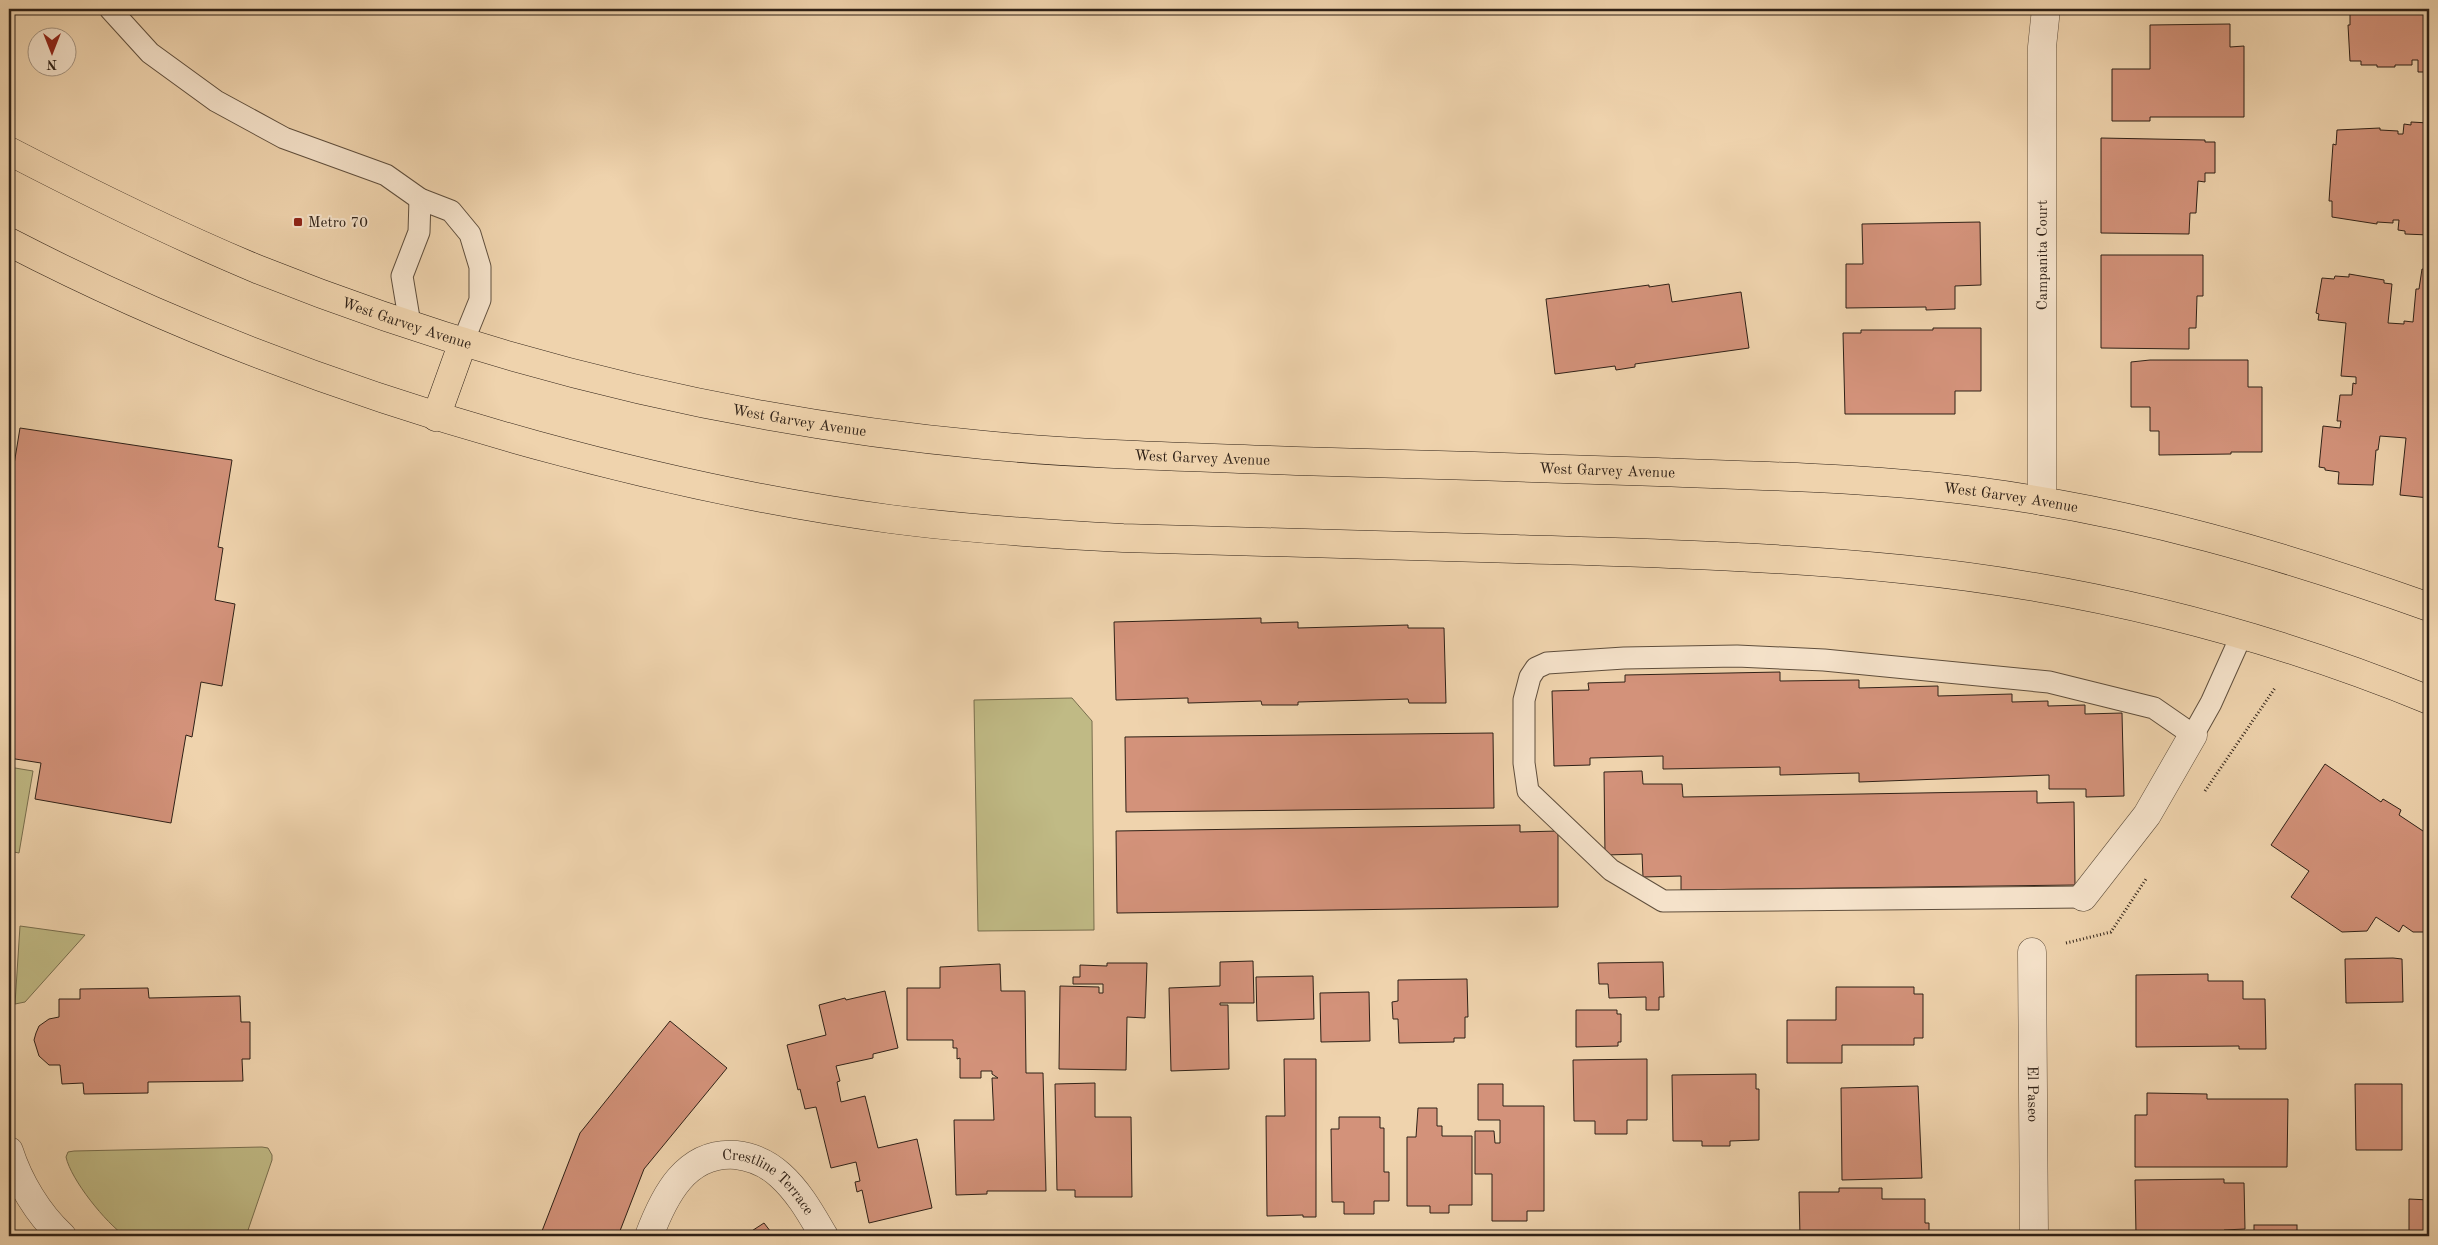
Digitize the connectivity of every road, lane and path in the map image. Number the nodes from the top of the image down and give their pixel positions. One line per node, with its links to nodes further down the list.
1 (110, 9): 4 (lane)
2 (2046, 9): 9 (street, Campanita Court)
3 (9, 151): 6 (main road, West Garvey Avenue)
4 (420, 199): 6 (lane); 7 (lane)
5 (9, 242): 8 (main road)
6 (410, 324): 7 (main road, West Garvey Avenue)
7 (463, 342): 8 (main road); 9 (main road, West Garvey Avenue)
8 (436, 416): 11 (main road)
9 (2042, 501): 10 (main road, West Garvey Avenue)
10 (2429, 608)
11 (2242, 634): 12 (main road); 13 (lane)
12 (2429, 700)
13 (2193, 736): 14 (street); 14 (lane)
14 (2083, 897)
15 (2032, 952): 20 (street, El Paseo)
16 (9, 1151): 17 (street)
17 (62, 1236)
18 (649, 1236): 19 (street, Crestline Terrace)
19 (824, 1236)
20 (2034, 1236)

